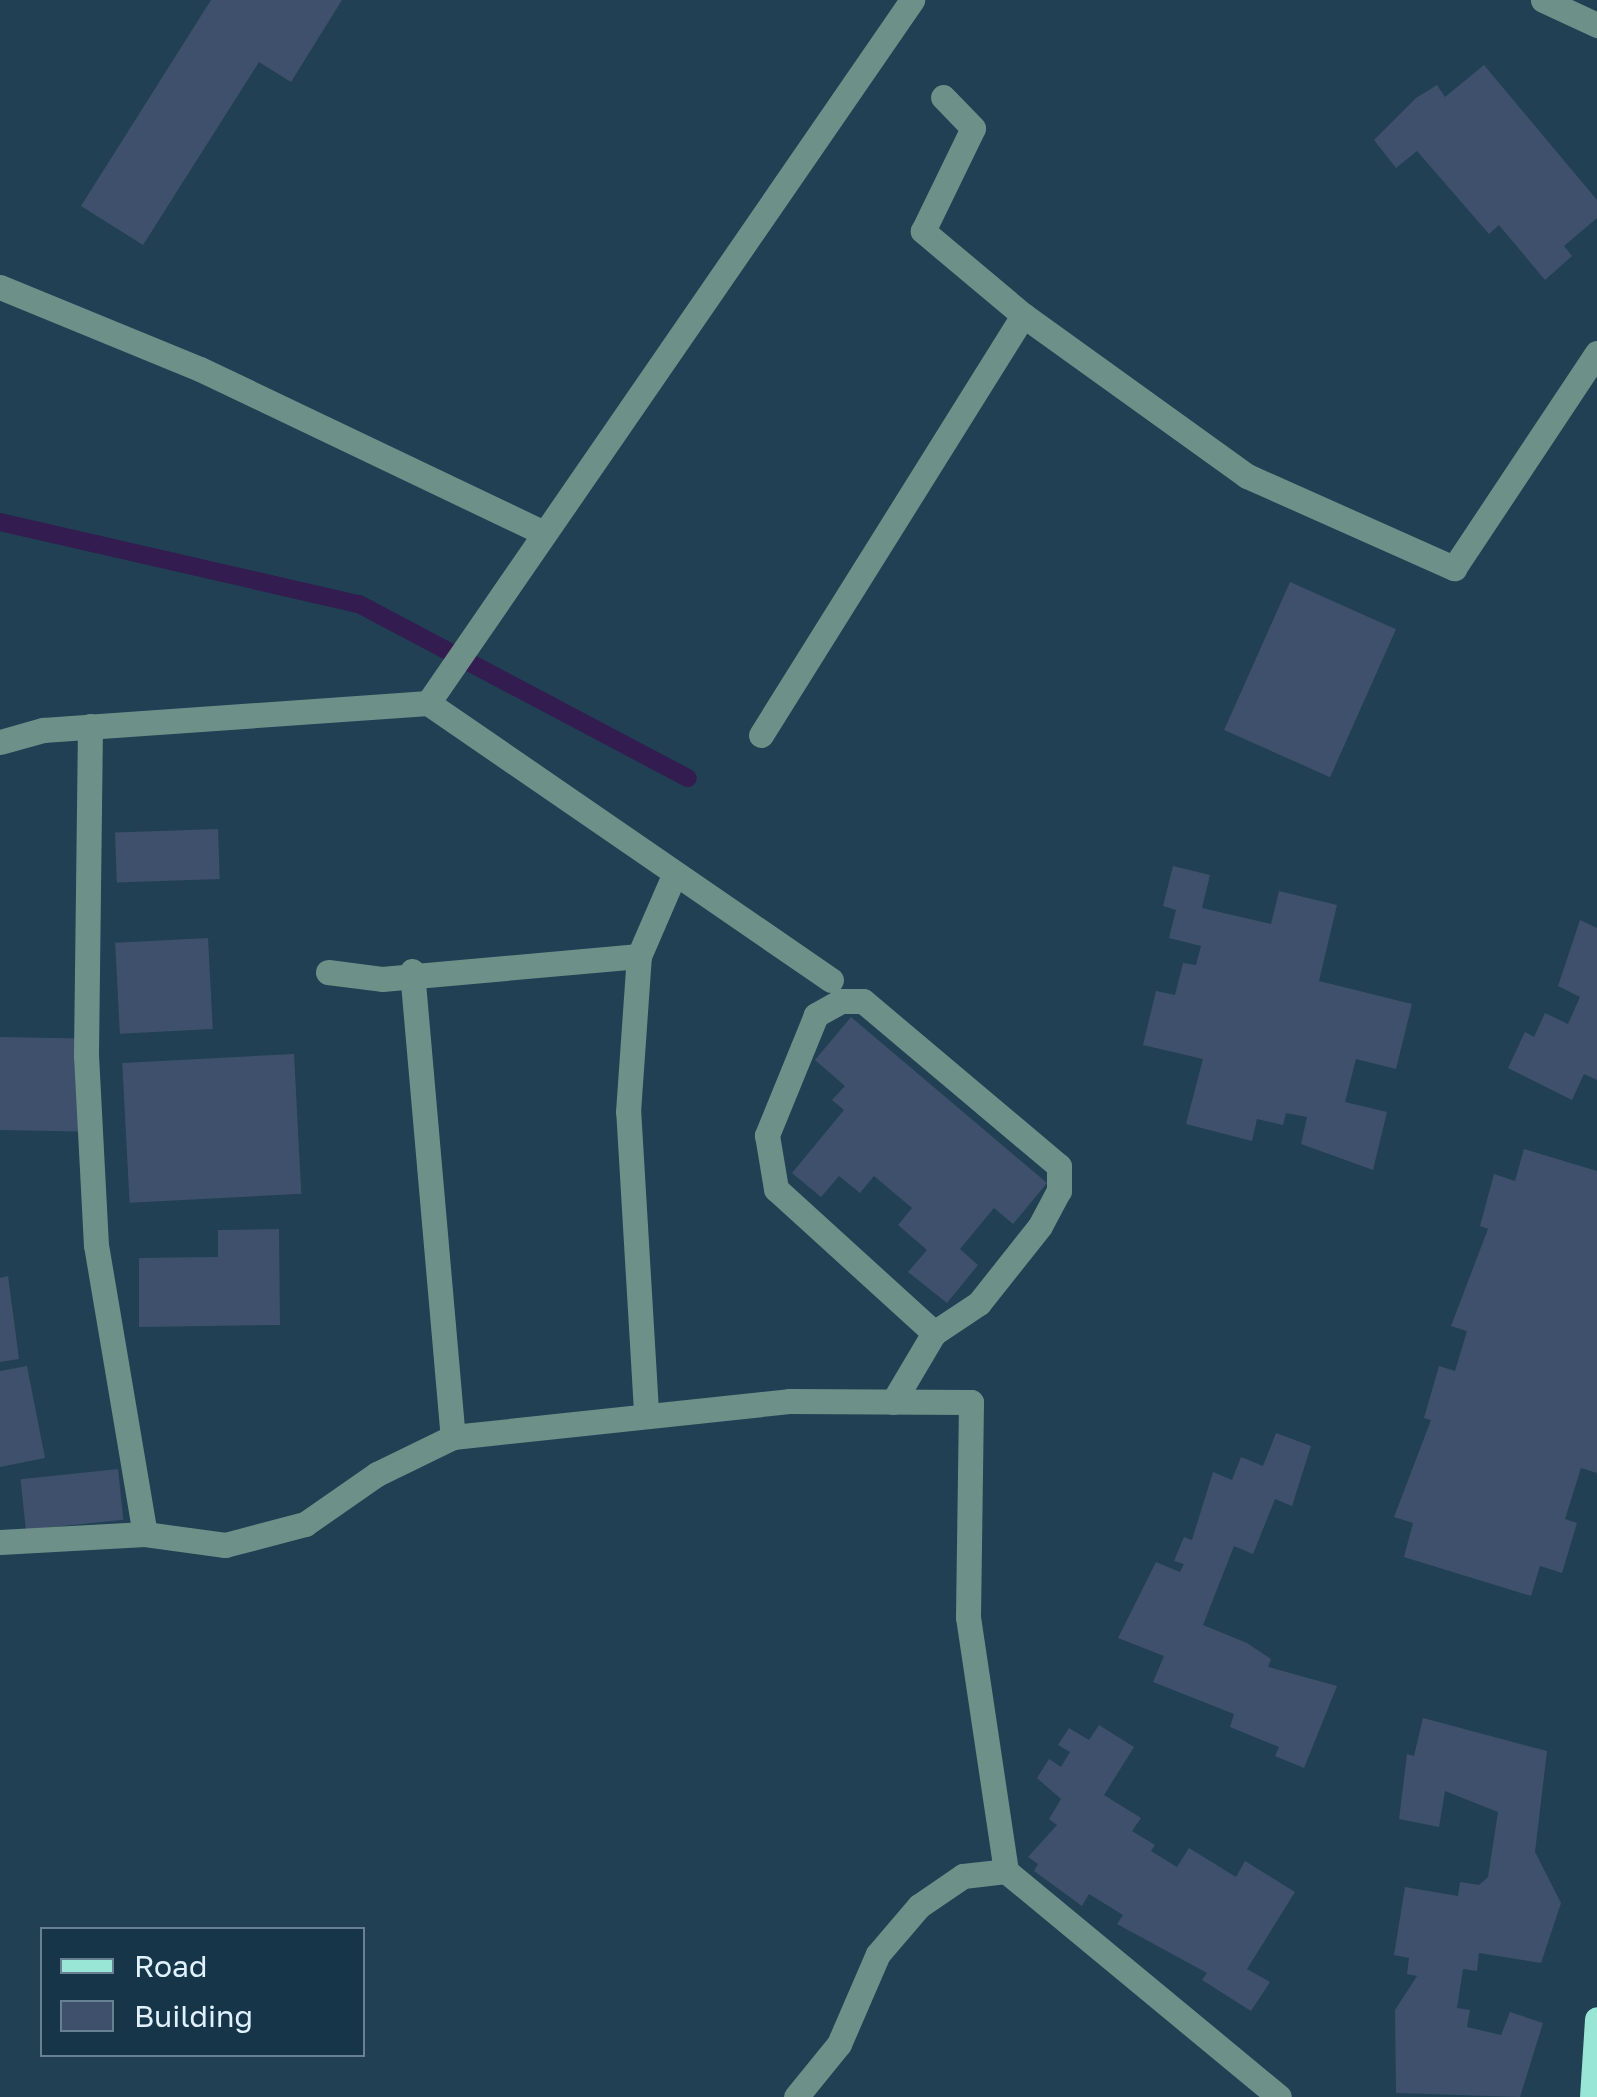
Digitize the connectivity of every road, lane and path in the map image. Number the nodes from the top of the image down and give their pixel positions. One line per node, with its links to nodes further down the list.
1 (912, 0): 8 (street)
2 (1544, 0): 3 (street)
3 (1597, 25)
4 (944, 97): 6 (street)
5 (0, 288): 8 (street)
6 (1023, 315): 7 (street); 11 (street)
7 (1597, 354)
8 (544, 534): 9 (street)
9 (428, 704): 10 (street); 13 (street)
10 (90, 726): 12 (street); 22 (street)
11 (761, 735)
12 (0, 742)
13 (674, 873): 14 (street); 17 (street)
14 (640, 956): 15 (street); 20 (street)
15 (412, 971): 16 (street); 21 (street)
16 (328, 972)
17 (831, 980)
18 (934, 1333): 18 (street); 19 (street)
19 (893, 1402): 20 (street); 24 (street)
20 (646, 1411): 21 (street)
21 (452, 1437): 22 (street)
22 (145, 1534): 23 (street)
23 (0, 1542)
24 (1006, 1870): 26 (street); 27 (street)
25 (1597, 2019): 28 (main road)
26 (806, 2092)
27 (1280, 2097)
28 (1592, 2097)

